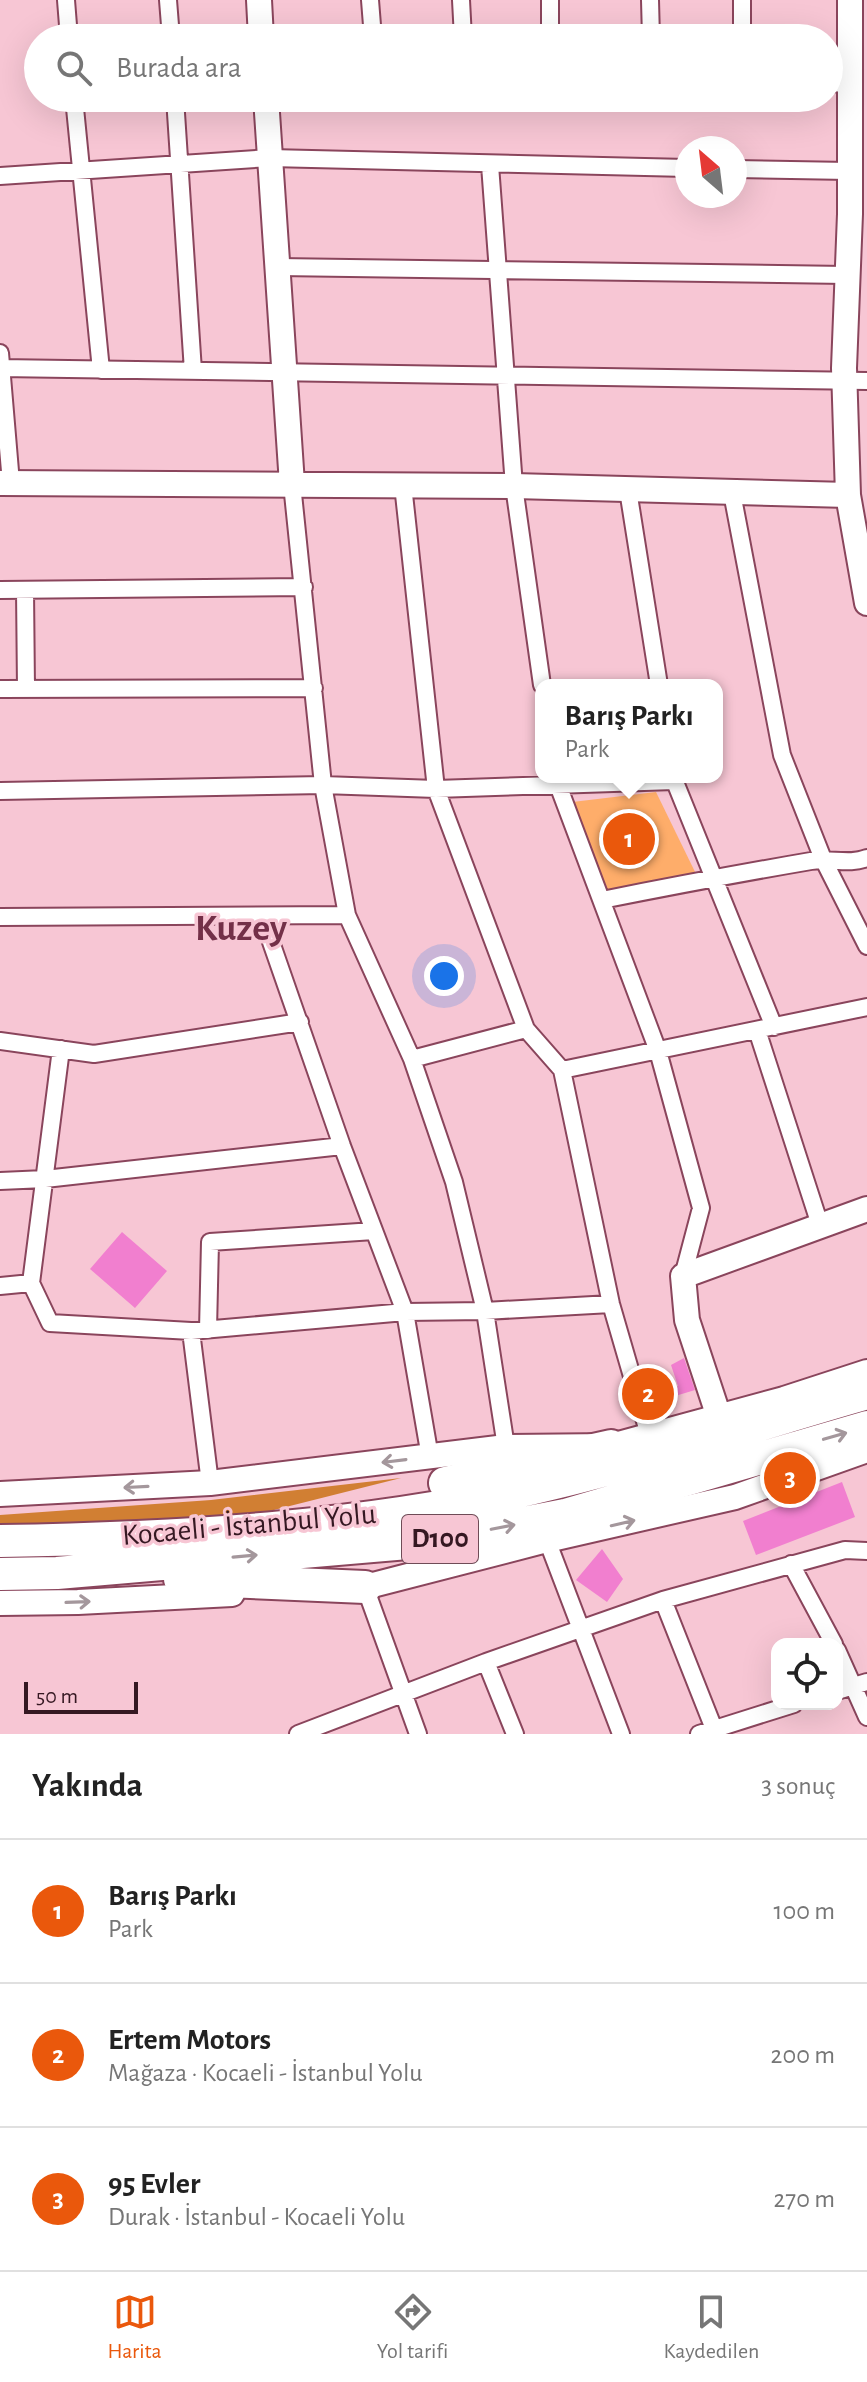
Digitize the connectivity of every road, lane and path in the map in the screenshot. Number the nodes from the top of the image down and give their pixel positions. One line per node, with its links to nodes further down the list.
1 (66, 0): 10 (street)
2 (168, 0): 11 (street)
3 (259, 0): 12 (street)
4 (370, 0): 13 (street)
5 (461, 0): 14 (street)
6 (550, 0): 15 (street)
7 (650, 0): 16 (street)
8 (742, 0): 17 (street)
9 (850, 0): 18 (street)
10 (68, 24)
11 (170, 24)
12 (260, 24)
13 (372, 24)
14 (462, 24)
15 (550, 24)
16 (651, 24)
17 (742, 24)
18 (858, 32): 19 (street)
19 (843, 73)
20 (843, 93): 24 (street)
21 (75, 112): 30 (street)
22 (176, 112): 26 (street)
23 (267, 112): 25 (street)
24 (858, 127): 31 (street)
25 (270, 158): 26 (street); 27 (street); 34 (street)
26 (180, 164): 30 (street); 39 (street)
27 (490, 165): 28 (street); 35 (street)
28 (675, 168)
29 (747, 169): 31 (street)
30 (79, 171): 32 (street); 38 (street)
31 (849, 171): 33 (street)
32 (0, 176)
33 (858, 214): 36 (street)
34 (278, 267): 35 (street); 40 (street)
35 (497, 271): 36 (street); 41 (street)
36 (846, 275): 42 (street)
37 (1, 363): 38 (street); 43 (street)
38 (101, 370): 39 (street)
39 (193, 371): 40 (street)
40 (285, 373): 41 (street); 44 (street)
41 (505, 377): 42 (street); 46 (street)
42 (856, 381): 49 (street)
43 (6, 483): 44 (street)
44 (292, 484): 45 (street); 50 (street)
45 (403, 485): 46 (street); 63 (street)
46 (514, 486): 47 (street); 54 (street)
47 (628, 490): 48 (street); 55 (street)
48 (732, 493): 49 (street); 66 (street)
49 (858, 495): 53 (street)
50 (304, 587): 52 (street); 56 (street)
51 (0, 590): 52 (street)
52 (25, 590): 58 (street)
53 (867, 603)
54 (541, 679)
55 (658, 679)
56 (314, 688): 58 (street); 62 (street)
57 (0, 689): 58 (street)
58 (26, 689)
59 (535, 782): 63 (street)
60 (556, 783): 68 (street)
61 (675, 783): 67 (street)
62 (323, 785): 63 (street); 64 (street); 69 (street)
63 (436, 789): 76 (street)
64 (0, 791)
65 (867, 858): 66 (street)
66 (823, 859): 67 (street); 72 (street)
67 (714, 877): 68 (street); 75 (street)
68 (602, 900): 79 (street)
69 (347, 915): 70 (street); 80 (street)
70 (262, 916): 71 (street); 74 (street)
71 (0, 917)
72 (867, 946)
73 (867, 1007): 75 (street)
74 (300, 1022): 78 (street); 82 (street)
75 (765, 1028): 79 (street); 86 (street)
76 (526, 1029): 80 (street); 81 (street)
77 (0, 1041): 78 (street)
78 (61, 1049): 83 (street)
79 (658, 1051): 81 (street); 88 (street)
80 (412, 1059): 92 (street)
81 (562, 1070): 91 (street)
82 (342, 1146): 83 (street); 87 (street)
83 (45, 1179): 84 (street); 89 (street)
84 (0, 1181)
85 (867, 1209): 86 (street)
86 (820, 1225): 88 (street)
87 (374, 1231): 93 (street); 94 (street)
88 (683, 1276): 98 (street)
89 (31, 1283): 90 (street); 95 (street)
90 (0, 1286)
91 (611, 1304): 92 (street); 100 (street)
92 (485, 1311): 93 (street); 102 (street)
93 (405, 1312): 94 (street); 104 (street)
94 (208, 1330): 95 (street)
95 (191, 1331): 105 (street)
96 (867, 1372): 98 (street)
97 (867, 1393): 107 (highway, Kocaeli - İstanbul Yolu / D100)
98 (719, 1417): 100 (street)
99 (867, 1427): 112 (highway, D100, one-way to 99)
100 (649, 1435): 101 (street)
101 (611, 1446): 102 (street); 107 (highway)
102 (506, 1447): 104 (street)
103 (867, 1450): 108 (street, one-way to 103)
104 (430, 1457): 105 (street, one-way to 105)
105 (210, 1483): 106 (street, one-way to 106)
106 (1, 1490)
107 (227, 1530): 109 (highway, Kocaeli - İstanbul Yolu / D100)
108 (547, 1540): 114 (street); 117 (street)
109 (0, 1541)
110 (867, 1551): 111 (street)
111 (791, 1564): 115 (street); 118 (street)
112 (57, 1573): 113 (highway, D100); 114 (highway)
113 (0, 1574)
114 (365, 1587): 116 (street, one-way to 114); 122 (street)
115 (663, 1600): 117 (street); 125 (street)
116 (0, 1603)
117 (581, 1629): 120 (street); 129 (street)
118 (831, 1638)
119 (843, 1658): 121 (street)
120 (486, 1662): 122 (street); 128 (street)
121 (861, 1684): 124 (street)
122 (403, 1694): 126 (street); 127 (street)
123 (776, 1710): 125 (street)
124 (867, 1717)
125 (710, 1732)
126 (298, 1734)
127 (418, 1734)
128 (515, 1734)
129 (621, 1734)

